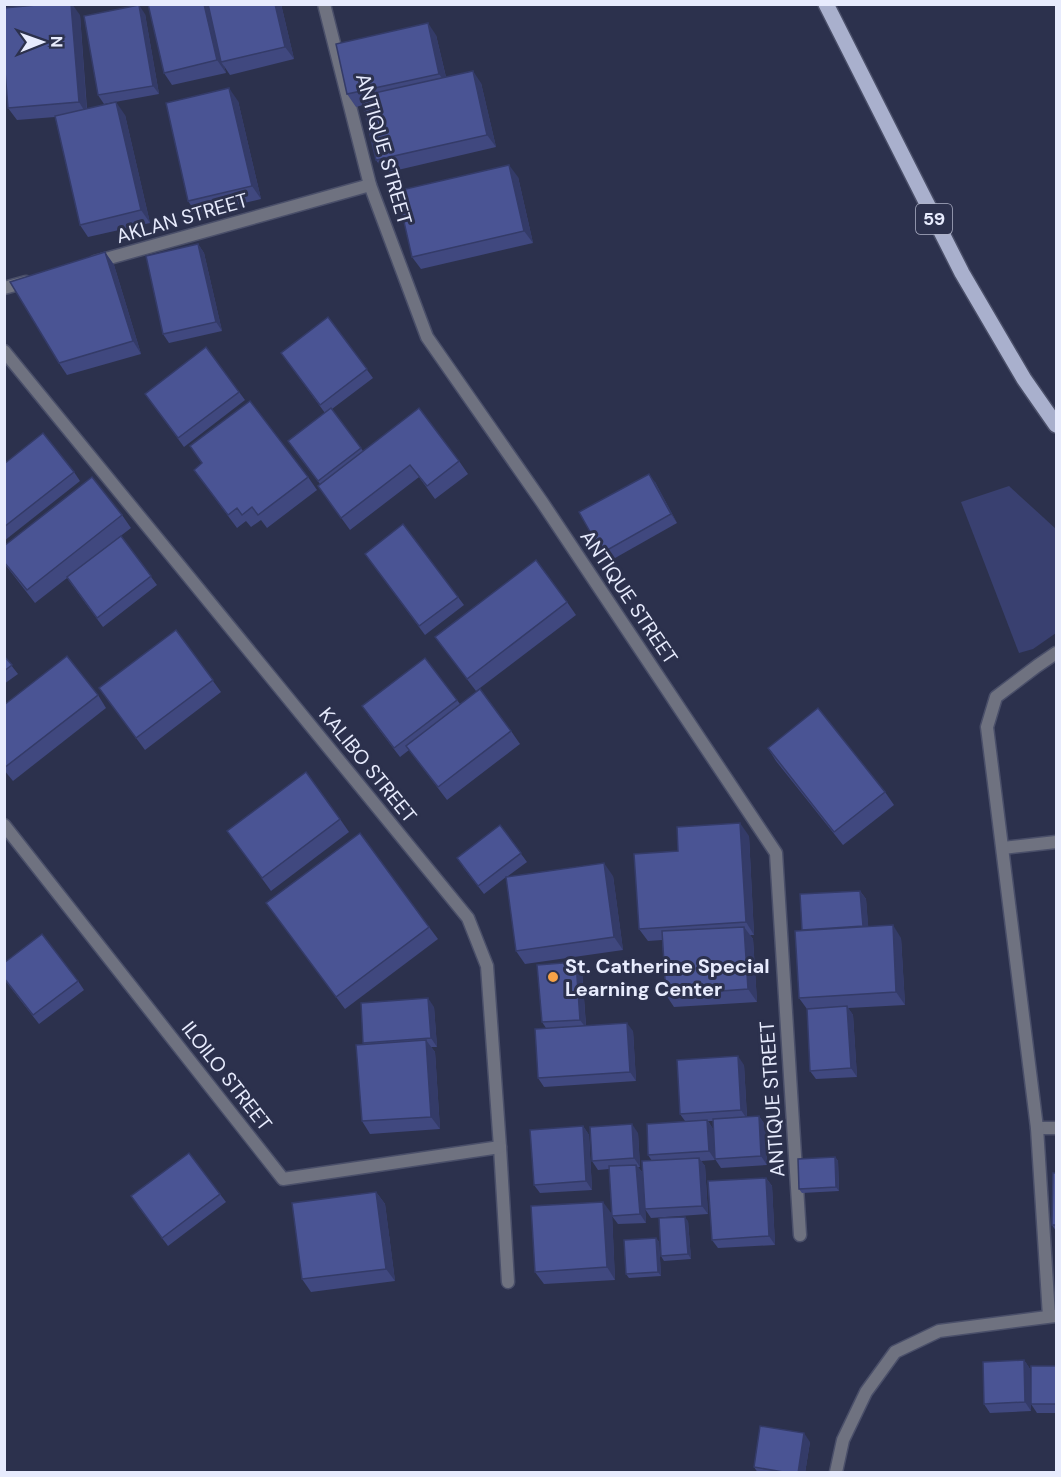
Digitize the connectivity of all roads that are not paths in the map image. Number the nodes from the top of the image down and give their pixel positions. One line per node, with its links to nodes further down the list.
1 (324, 4): 3 (street, ANTIQUE STREET)
2 (826, 4): 8 (main road, 59)
3 (370, 185): 4 (street, AKLAN STREET); 16 (street, ANTIQUE STREET)
4 (84, 266)
5 (39, 278): 6 (street)
6 (4, 288)
7 (4, 351): 15 (street, KALIBO STREET)
8 (1056, 425)
9 (1056, 653): 12 (street)
10 (4, 825): 15 (street, ILOILO STREET)
11 (1056, 842): 12 (street)
12 (1003, 848): 13 (street)
13 (1037, 1128): 14 (street); 18 (street)
14 (1056, 1128)
15 (500, 1147): 17 (street, KALIBO STREET)
16 (800, 1235)
17 (508, 1282)
18 (1053, 1316): 19 (street)
19 (836, 1473)

